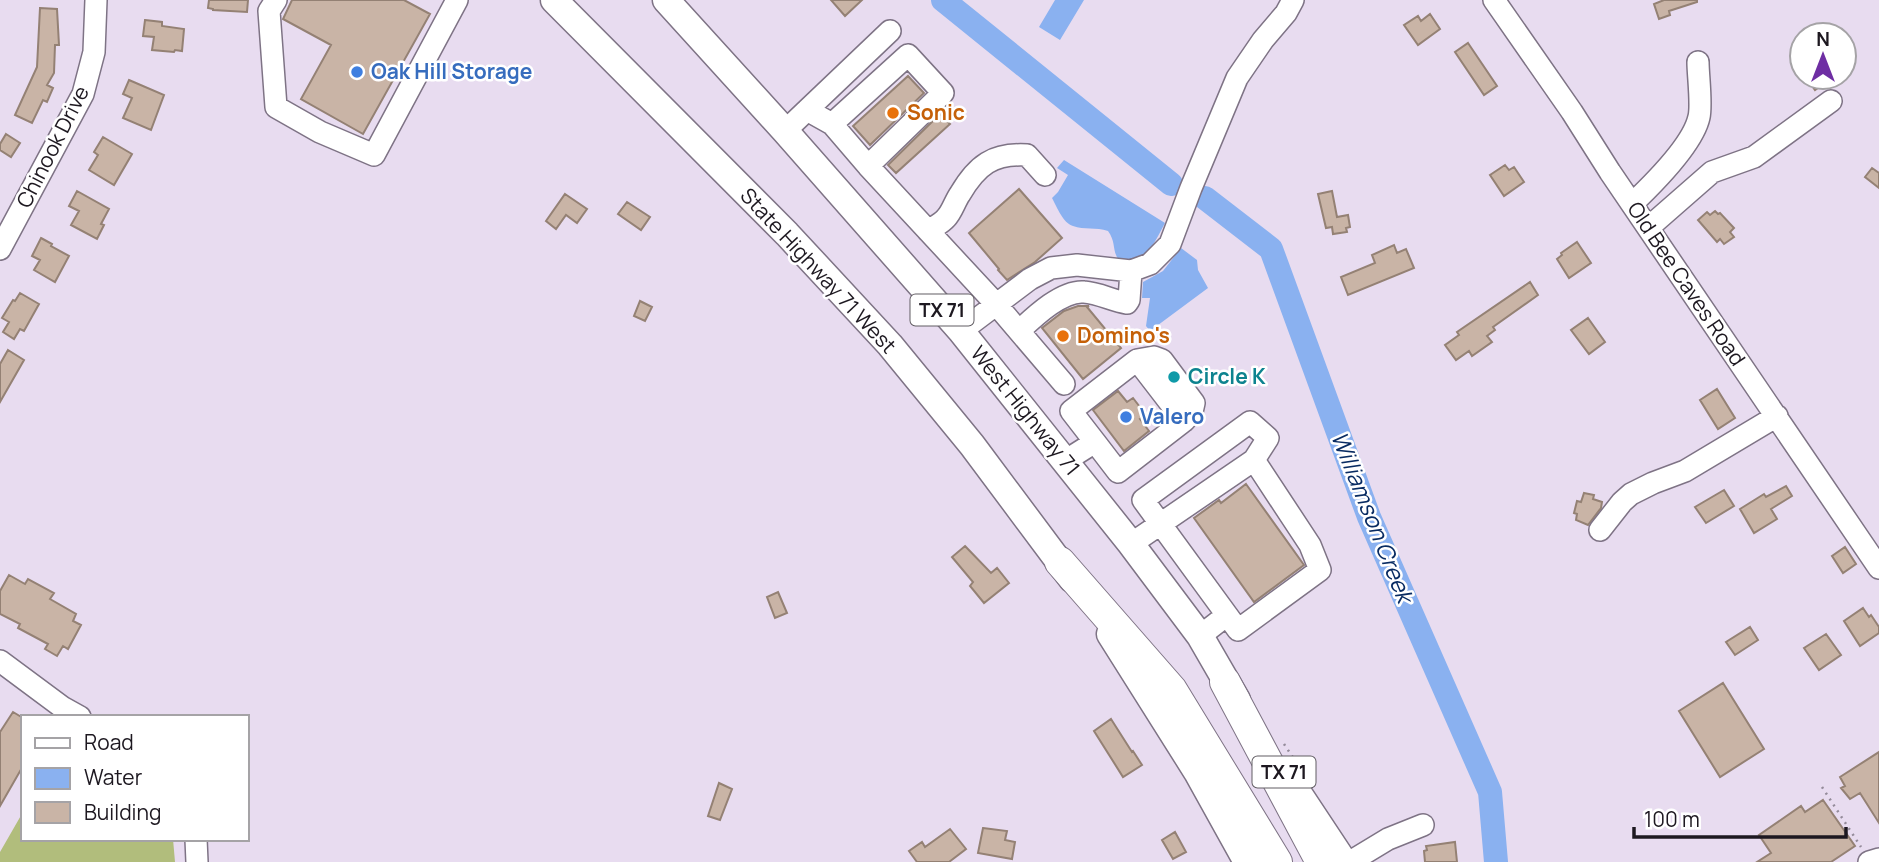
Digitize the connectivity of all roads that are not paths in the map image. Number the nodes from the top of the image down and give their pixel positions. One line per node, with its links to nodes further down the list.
1 (96, 0): 19 (street, Chinook Drive)
2 (276, 0): 7 (street)
3 (554, 0): 32 (main road, State Highway 71 West)
4 (666, 0): 13 (main road, West Highway 71 / TX 71)
5 (1293, 0): 20 (street)
6 (1494, 0): 16 (street, Old Bee Caves Road)
7 (454, 1)
8 (890, 31): 11 (street)
9 (1698, 62): 16 (street)
10 (1831, 102): 17 (street)
11 (807, 110): 12 (street); 13 (street)
12 (832, 124): 14 (street); 14 (street)
13 (785, 131): 22 (main road, West Highway 71 / TX 71)
14 (868, 166): 18 (street)
15 (1045, 175): 18 (street)
16 (1632, 204): 17 (street, Old Bee Caves Road)
17 (1648, 228): 25 (street, Old Bee Caves Road)
18 (928, 231): 21 (street)
19 (0, 248)
20 (1131, 271): 21 (street); 23 (street)
21 (995, 303): 22 (street); 23 (street)
22 (961, 331): 28 (main road, West Highway 71 / TX 71)
23 (1019, 331): 24 (street)
24 (1064, 384)
25 (1777, 416): 30 (street); 33 (street, Old Bee Caves Road)
26 (1096, 442): 26 (street); 28 (street)
27 (1254, 460): 29 (street); 29 (street); 34 (street)
28 (1065, 461): 31 (main road, West Highway 71 / TX 71)
29 (1160, 524): 31 (street); 34 (street)
30 (1600, 530)
31 (1131, 544): 35 (main road, West Highway 71 / TX 71)
32 (1060, 562): 43 (main road, State Highway 71 West); 44 (highway, TX 71)
33 (1879, 568)
34 (1227, 615): 35 (street)
35 (1200, 636): 37 (main road, West Highway 71 / TX 71)
36 (2, 668): 38 (street)
37 (1225, 682): 45 (highway, TX 71); 46 (main road, TX 71)
38 (76, 715)
39 (1423, 825): 47 (street)
40 (196, 841): 42 (street)
41 (1879, 859): 48 (street)
42 (197, 862)
43 (1247, 862)
44 (1277, 862)
45 (1321, 862)
46 (1344, 862)
47 (1350, 862)
48 (1870, 862)

